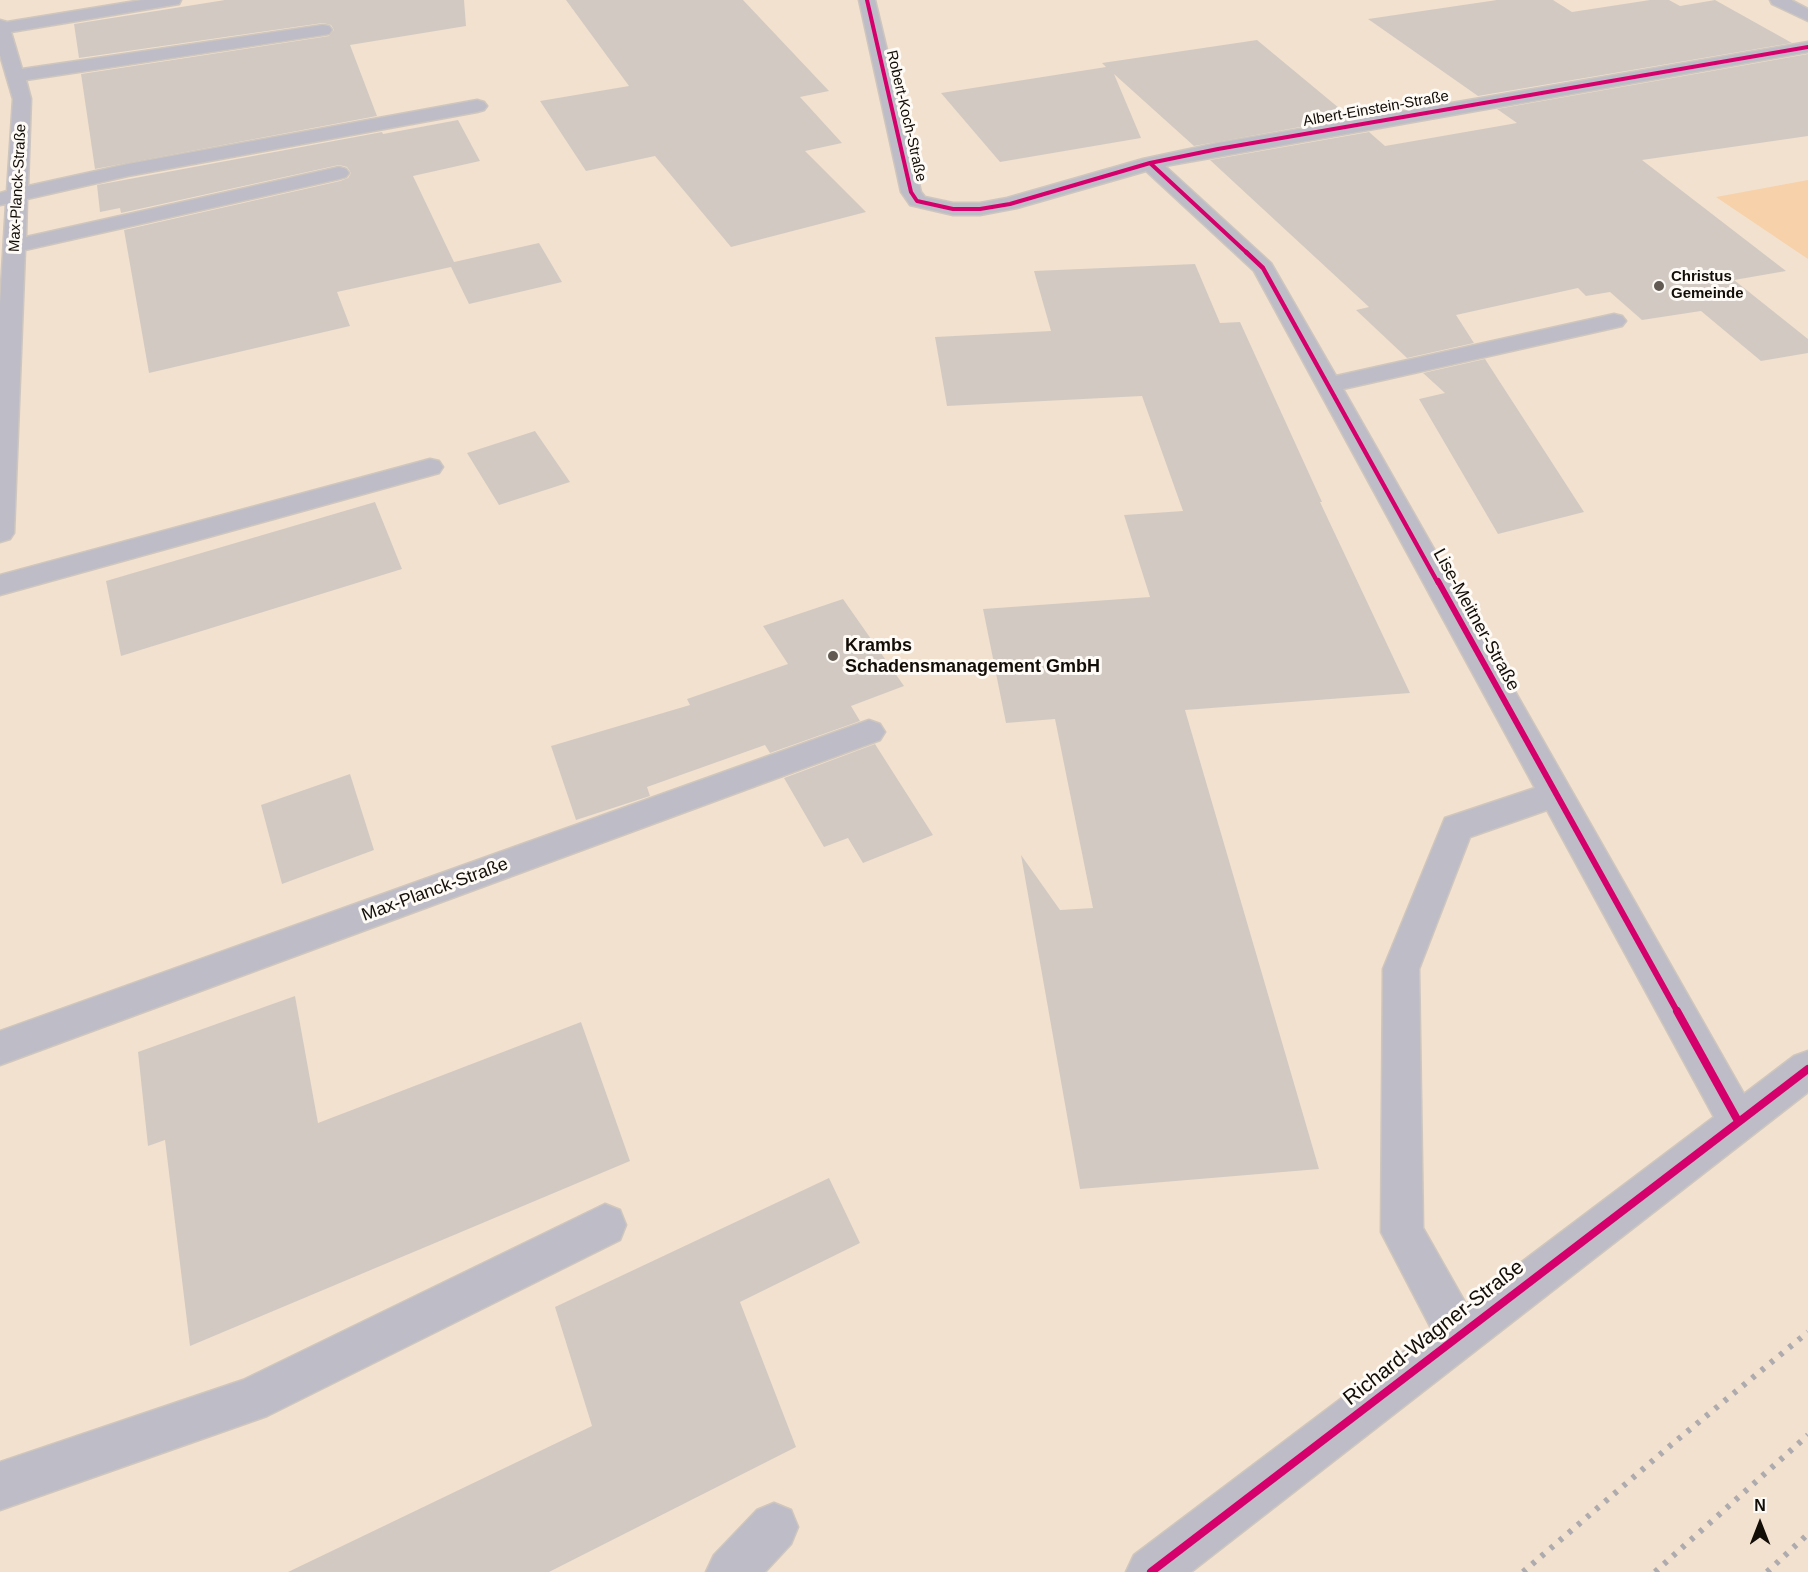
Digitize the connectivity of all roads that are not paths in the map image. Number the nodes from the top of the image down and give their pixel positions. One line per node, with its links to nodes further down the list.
1 (173, 0): 5 (street)
2 (869, 0): 13 (street, Robert-Koch-Straße)
3 (1778, 0): 4 (street)
4 (1808, 16)
5 (0, 26): 8 (street, Max-Planck-Straße)
6 (324, 30): 8 (street)
7 (1808, 47): 10 (street, Albert-Einstein-Straße)
8 (15, 76): 12 (street, Max-Planck-Straße)
9 (477, 106): 12 (street)
10 (1150, 163): 13 (street, Albert-Einstein-Straße); 16 (street, Lise-Meitner-Straße)
11 (339, 173): 14 (street)
12 (9, 198): 14 (street, Max-Planck-Straße)
13 (953, 209)
14 (15, 246): 18 (street, Max-Planck-Straße)
15 (1614, 321): 16 (street)
16 (1328, 385): 21 (street, Lise-Meitner-Straße)
17 (430, 467): 19 (street)
18 (0, 533)
19 (0, 585)
20 (869, 732): 22 (street, Max-Planck-Straße)
21 (1556, 794): 24 (street, Lise-Meitner-Straße); 26 (street)
22 (0, 1048)
23 (1808, 1069): 24 (street, Richard-Wagner-Straße)
24 (1738, 1121): 26 (street, Richard-Wagner-Straße)
25 (605, 1225): 27 (street)
26 (1459, 1336): 30 (street, Richard-Wagner-Straße)
27 (0, 1486)
28 (774, 1527): 29 (street)
29 (731, 1572)
30 (1151, 1572)

